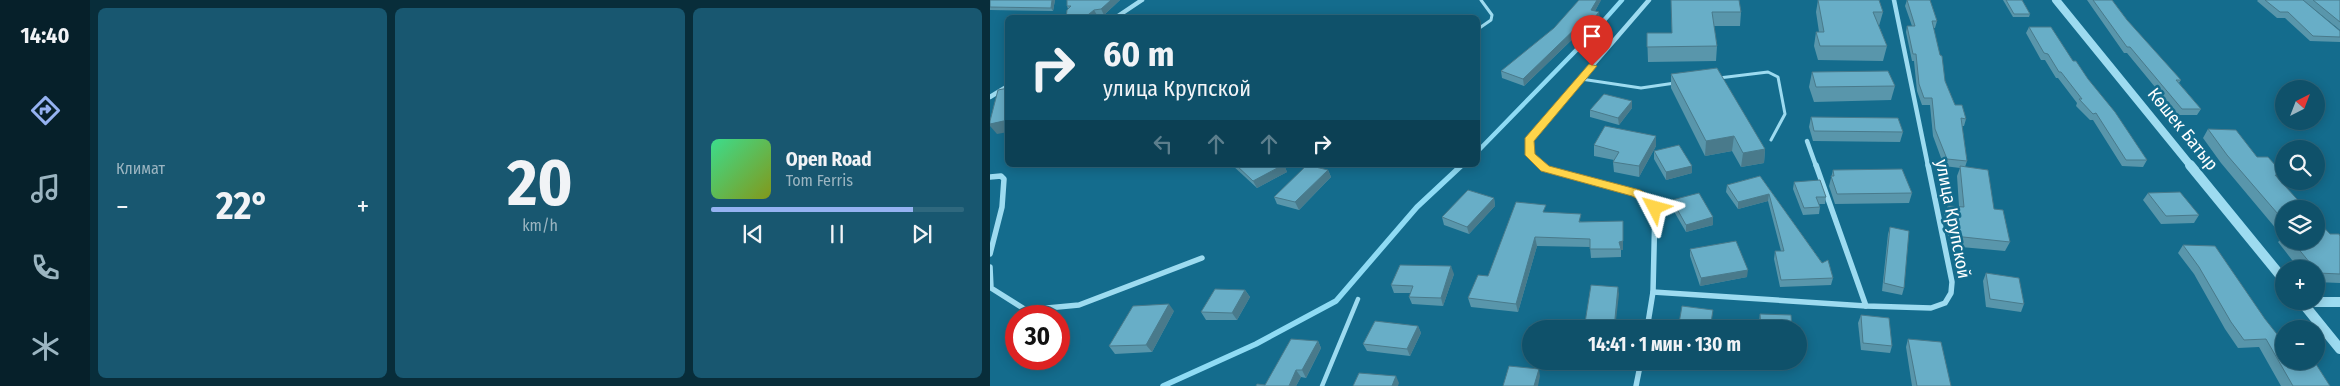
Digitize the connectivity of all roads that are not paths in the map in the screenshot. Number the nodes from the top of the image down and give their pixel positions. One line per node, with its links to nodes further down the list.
1 (1142, 0): 6 (street)
2 (1481, 0): 7 (lane)
3 (1649, 0): 8 (street)
4 (1894, 0): 24 (street, улица Крупской)
5 (2056, 0): 19 (street, Көшек Батыр)
6 (1120, 15)
7 (1480, 28)
8 (1581, 79): 10 (lane); 20 (street)
9 (1709, 79): 13 (lane)
10 (1679, 82)
11 (1005, 88): 12 (street)
12 (990, 97)
13 (1770, 140)
14 (1807, 141): 24 (street)
15 (990, 176): 16 (street)
16 (990, 254)
17 (1202, 258): 18 (street)
18 (990, 267)
19 (2275, 269)
20 (1653, 292): 24 (street, улица Крупской); 26 (street)
21 (1358, 299): 29 (lane)
22 (2325, 302): 23 (street)
23 (2340, 302)
24 (1866, 306)
25 (2308, 310): 27 (street)
26 (1648, 320)
27 (2340, 349)
28 (1639, 370): 30 (street)
29 (1322, 386)
30 (1636, 386)

